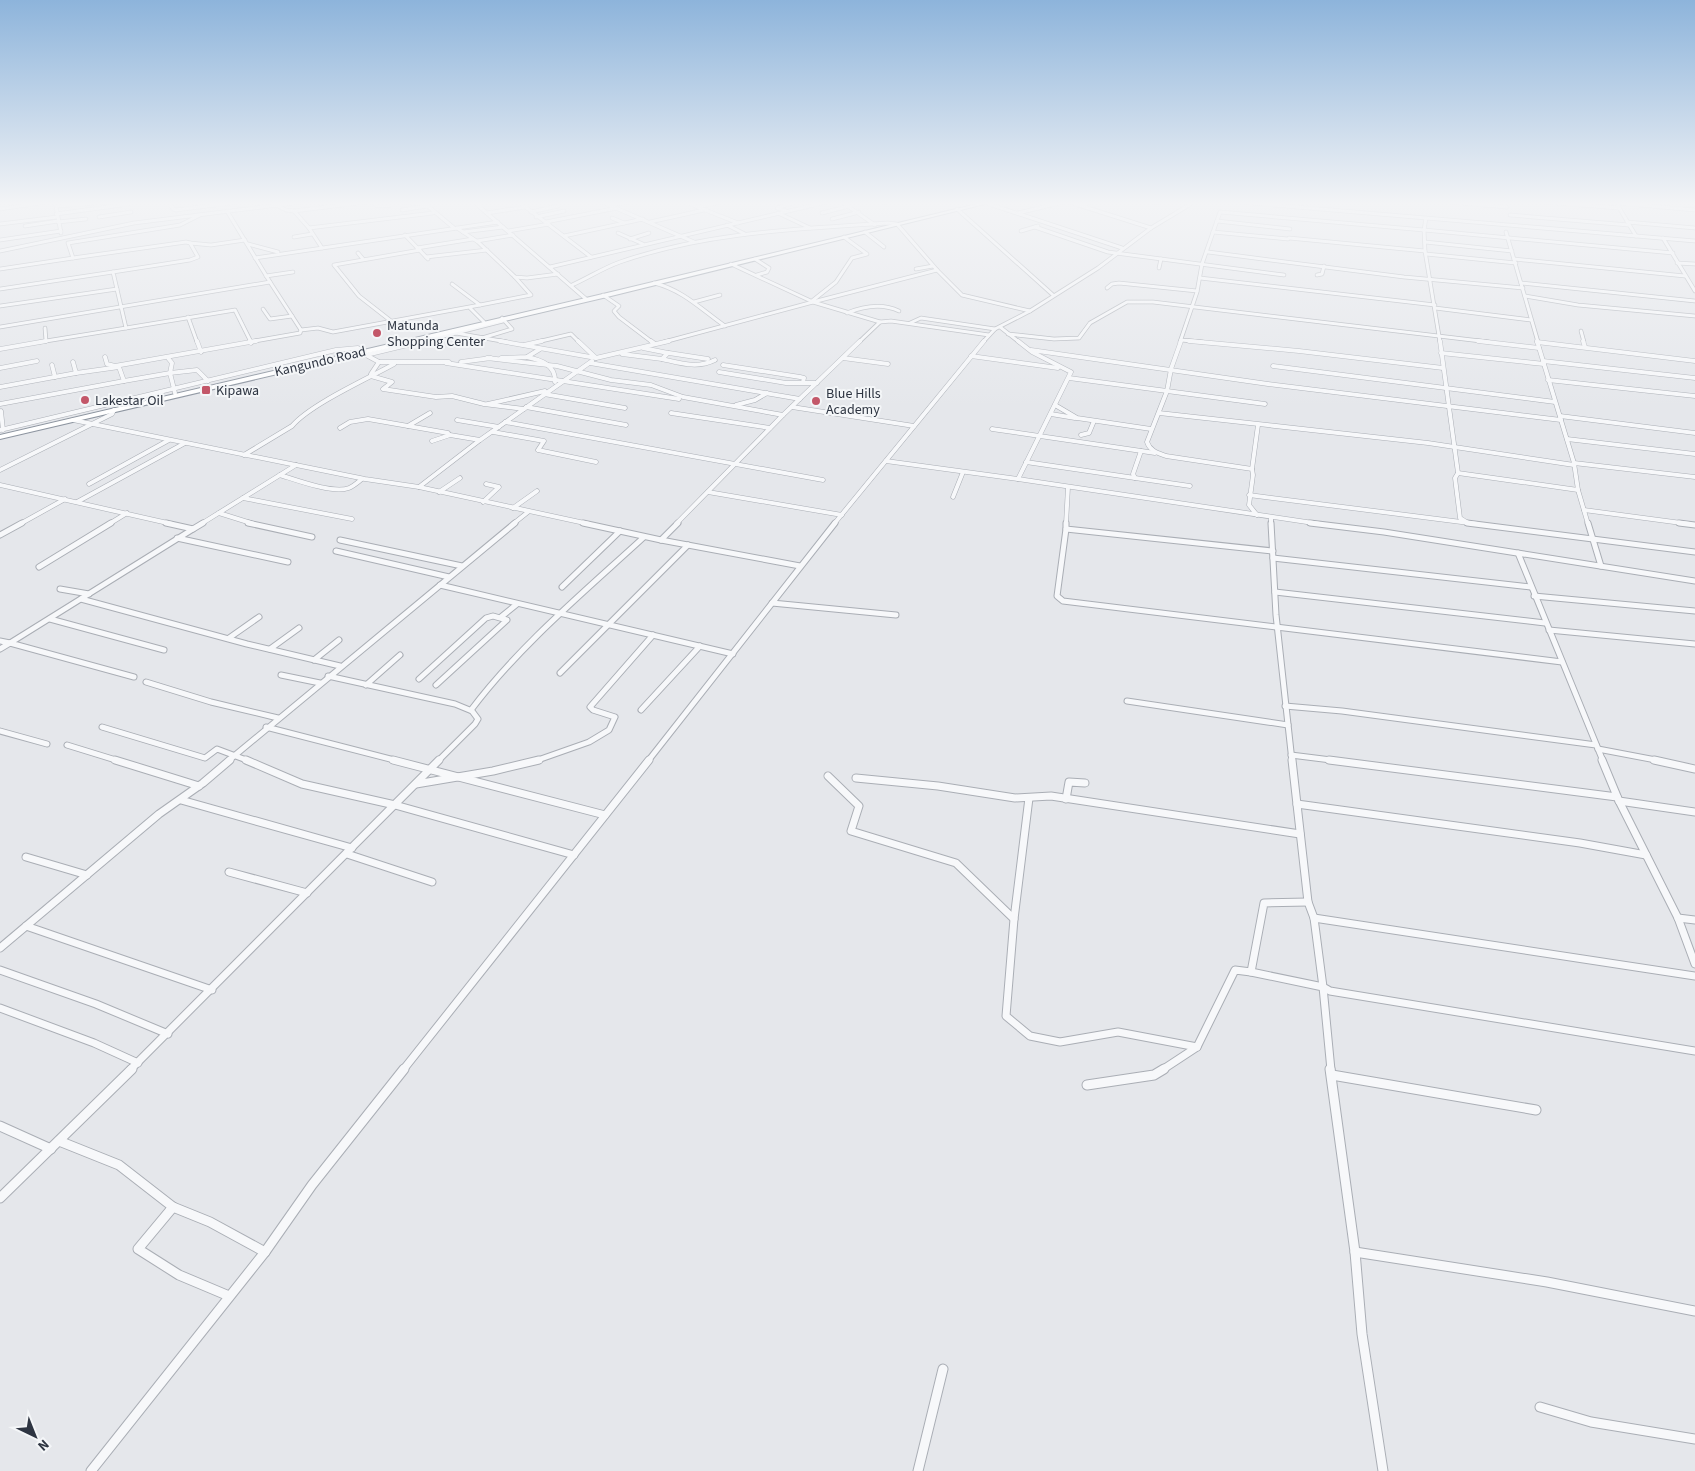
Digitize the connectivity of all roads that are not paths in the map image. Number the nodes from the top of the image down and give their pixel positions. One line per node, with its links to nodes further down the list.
1 (937, 270): 65 (street)
2 (122, 271): 23 (street)
3 (263, 271): 29 (street)
4 (338, 271): 73 (street)
5 (508, 271): 31 (street)
6 (554, 271): 25 (street)
7 (602, 271): 41 (street)
8 (704, 271): 37 (highway, Kangundo Road)
9 (746, 271): 26 (street)
10 (768, 271): 26 (street)
11 (846, 271): 57 (street)
12 (934, 271): 57 (street)
13 (1026, 271): 52 (street)
14 (1094, 271): 52 (street)
15 (1201, 271): 33 (street)
16 (1252, 271): 27 (street)
17 (1323, 271): 28 (street)
18 (1362, 271): 34 (street)
19 (1429, 271): 34 (street)
20 (1518, 271): 38 (street)
21 (1631, 271): 30 (street)
22 (1682, 271): 30 (street)
23 (113, 272): 45 (street); 46 (street)
24 (293, 272): 29 (street)
25 (558, 274): 32 (street); 41 (street)
26 (756, 275): 57 (street)
27 (1284, 275)
28 (1317, 275)
29 (266, 276): 35 (street)
30 (1685, 276): 42 (street)
31 (515, 277): 32 (street); 36 (street)
32 (527, 278): 36 (street)
33 (1200, 278): 40 (street); 48 (street)
34 (1431, 279): 44 (street); 61 (street)
35 (270, 282): 62 (street); 68 (street)
36 (520, 282): 58 (street)
37 (654, 283): 50 (highway, Kangundo Road); 56 (street)
38 (1521, 283): 44 (street); 55 (street)
39 (452, 284): 58 (street)
40 (1256, 284): 47 (street); 61 (street)
41 (572, 285): 54 (street)
42 (1694, 286): 49 (street)
43 (1107, 288): 48 (street)
44 (1522, 288): 53 (street)
45 (0, 289)
46 (117, 289): 59 (street); 62 (street)
47 (1254, 290)
48 (1197, 291): 60 (street)
49 (1695, 291)
50 (603, 295): 54 (highway, Kangundo Road); 93 (street)
51 (720, 295): 56 (street)
52 (1053, 295): 65 (street)
53 (1525, 296): 69 (street); 72 (street)
54 (586, 299): 71 (highway, Kangundo Road)
55 (1695, 301)
56 (694, 302): 77 (street)
57 (812, 302): 67 (street); 77 (street)
58 (480, 305): 63 (street)
59 (0, 306)
60 (1192, 306): 85 (street); 87 (street); 89 (street)
61 (1435, 306): 72 (street); 87 (street)
62 (121, 307): 78 (street); 80 (street)
63 (470, 308): 73 (street); 74 (street)
64 (263, 309): 68 (street)
65 (1030, 311): 81 (street)
66 (899, 312): 67 (street)
67 (847, 313): 75 (street)
68 (292, 316): 82 (street)
69 (1695, 316)
70 (188, 317): 80 (street); 92 (street); 101 (street)
71 (504, 320): 74 (highway, Kangundo Road); 84 (street); 88 (street)
72 (1531, 320): 91 (street)
73 (391, 322): 82 (street)
74 (484, 322): 84 (highway, Kangundo Road)
75 (880, 322): 76 (street); 113 (street)
76 (910, 324): 81 (street); 86 (street)
77 (725, 326): 93 (street)
78 (1, 327)
79 (45, 328): 90 (street)
80 (126, 328): 90 (street)
81 (998, 328): 85 (street); 86 (street)
82 (301, 330): 92 (street)
83 (1581, 331): 95 (street)
84 (454, 332): 88 (street); 102 (highway, Kangundo Road)
85 (1008, 334): 99 (street)
86 (989, 335): 107 (street)
87 (1438, 336): 97 (street); 105 (street)
88 (480, 338): 94 (street)
89 (1181, 340): 133 (street); 136 (street)
90 (46, 341): 100 (street)
91 (1537, 342): 95 (street); 97 (street)
92 (251, 343): 101 (street)
93 (655, 344): 96 (street)
94 (523, 346): 98 (street); 112 (street)
95 (1585, 347): 119 (street)
96 (638, 348): 103 (street); 104 (street)
97 (1539, 348): 124 (street)
98 (540, 349): 109 (street); 112 (street)
99 (1029, 349): 134 (street); 136 (street)
100 (0, 350)
101 (201, 352): 110 (street)
102 (364, 353): 106 (street); 114 (highway, Kangundo Road); 121 (street)
103 (618, 353): 112 (street); 115 (street)
104 (669, 353): 115 (street); 116 (street)
105 (1441, 353): 124 (street); 133 (street)
106 (320, 354): 114 (street); 141 (street)
107 (971, 356): 134 (street); 195 (street)
108 (105, 357): 130 (street)
109 (527, 357): 111 (street); 128 (street)
110 (168, 358): 130 (street); 139 (street)
111 (487, 358): 122 (street); 128 (street)
112 (596, 358): 123 (street)
113 (843, 358): 126 (street); 154 (street)
114 (328, 359): 146 (highway, Kangundo Road)
115 (662, 359): 117 (street)
116 (708, 359)
117 (715, 360)
118 (37, 361): 132 (street)
119 (1695, 361)
120 (73, 362): 138 (street)
121 (379, 362): 125 (street); 142 (street)
122 (446, 362): 125 (street); 147 (street)
123 (590, 362): 135 (street); 140 (street)
124 (1543, 363): 145 (street); 148 (street)
125 (394, 364): 142 (street)
126 (888, 364)
127 (52, 365): 143 (street)
128 (550, 365): 135 (street); 147 (street)
129 (723, 365): 152 (street)
130 (114, 366): 138 (street); 149 (street)
131 (1272, 366): 156 (street)
132 (0, 368)
133 (1443, 368): 156 (street)
134 (1066, 369): 144 (street)
135 (579, 371): 151 (street); 153 (street)
136 (1171, 371): 159 (street); 173 (street)
137 (719, 372): 152 (street)
138 (76, 373): 143 (street)
139 (170, 373): 149 (street); 150 (street); 160 (street)
140 (649, 373): 153 (street); 161 (street)
141 (235, 375): 146 (street); 150 (street)
142 (371, 376): 169 (street); 217 (street)
143 (55, 377): 155 (street)
144 (1069, 378): 159 (street); 171 (street)
145 (1695, 378)
146 (241, 380): 157 (highway, Kangundo Road)
147 (556, 380): 151 (street); 158 (street)
148 (1548, 380): 164 (street); 167 (street)
149 (124, 381): 168 (street)
150 (208, 381): 157 (street)
151 (563, 381): 158 (street); 166 (street)
152 (803, 382): 154 (street)
153 (642, 384): 166 (street)
154 (817, 384): 165 (street)
155 (0, 387)
156 (1446, 387): 167 (street); 173 (street)
157 (195, 388): 160 (highway, Kangundo Road)
158 (553, 388): 162 (street); 169 (street)
159 (1168, 391): 170 (street); 181 (street)
160 (175, 393): 163 (highway, Kangundo Road)
161 (767, 393): 165 (street); 172 (street)
162 (544, 394): 175 (street); 176 (street)
163 (161, 396): 177 (street); 179 (highway, Kangundo Road)
164 (1695, 396)
165 (800, 399): 174 (street)
166 (701, 400): 172 (street)
167 (1555, 402): 186 (street)
168 (0, 404)
169 (484, 404): 175 (street)
170 (1265, 404)
171 (1055, 405): 183 (street); 185 (street)
172 (732, 406): 184 (street)
173 (1448, 406): 186 (street); 213 (street)
174 (792, 407): 184 (street); 195 (street)
175 (525, 408): 190 (street); 192 (street)
176 (625, 408)
177 (87, 410): 179 (street); 201 (street)
178 (2, 411): 201 (street)
179 (111, 411): 187 (highway, Kangundo Road); 191 (street)
180 (430, 412): 194 (street)
181 (1159, 412): 193 (street); 200 (street)
182 (671, 413): 198 (street)
183 (1051, 414): 185 (street); 206 (street)
184 (783, 415): 198 (street)
185 (1077, 418): 189 (street)
186 (1561, 418): 203 (street); 208 (street)
187 (73, 420): 191 (street); 207 (highway, Kangundo Road)
188 (457, 420): 196 (street)
189 (1094, 421): 200 (street); 205 (street)
190 (505, 422): 196 (street); 223 (street)
191 (92, 423): 209 (street); 225 (street)
192 (626, 425)
193 (1258, 425): 213 (street); 224 (street)
194 (408, 426): 197 (street); 204 (street)
195 (914, 426): 218 (street)
196 (499, 427): 202 (street)
197 (340, 428)
198 (770, 428): 223 (street)
199 (992, 429): 206 (street)
200 (1151, 429): 215 (street)
201 (2, 430)
202 (493, 432): 210 (street); 219 (street)
203 (1695, 433)
204 (452, 434): 210 (street); 211 (street)
205 (1081, 435)
206 (1040, 436): 214 (street); 220 (street)
207 (0, 437)
208 (1567, 439): 216 (street); 222 (street)
209 (170, 440): 212 (street); 235 (street)
210 (480, 440): 239 (street)
211 (432, 441)
212 (185, 443): 217 (street); 249 (street)
213 (1453, 447): 222 (street); 227 (street)
214 (1141, 451): 215 (street); 231 (street)
215 (1158, 453): 224 (street)
216 (1695, 454)
217 (244, 455): 221 (street)
218 (886, 461): 226 (street); 256 (street)
219 (596, 462)
220 (1026, 462): 231 (street); 233 (street)
221 (296, 464): 228 (street); 232 (street)
222 (1574, 464): 229 (street); 241 (street)
223 (735, 465): 234 (street); 244 (street)
224 (1252, 469): 245 (street)
225 (0, 470)
226 (963, 472): 233 (street); 246 (street)
227 (1458, 473): 241 (street); 260 (street)
228 (280, 475): 232 (street); 247 (street)
229 (1695, 477)
230 (460, 478): 243 (street)
231 (1135, 478): 238 (street)
232 (362, 479): 239 (street)
233 (1018, 479): 240 (street)
234 (822, 480)
235 (89, 484)
236 (486, 484): 250 (street)
237 (0, 485): 248 (street)
238 (1190, 486)
239 (419, 487): 243 (street)
240 (1068, 487): 257 (street); 263 (street)
241 (1578, 490): 252 (street)
242 (537, 491): 251 (street)
243 (439, 492): 250 (street)
244 (708, 492): 256 (street); 271 (street)
245 (1249, 494): 257 (street); 260 (street)
246 (953, 497)
247 (243, 498): 255 (street); 259 (street)
248 (66, 499): 249 (street); 265 (street)
249 (77, 502): 254 (street)
250 (483, 502): 251 (street)
251 (513, 508): 253 (street)
252 (1584, 510): 261 (street); 268 (street)
253 (528, 512): 264 (street); 279 (street)
254 (127, 513): 262 (street); 282 (street)
255 (219, 514): 262 (street); 266 (street)
256 (842, 516): 280 (street)
257 (1261, 517): 258 (street)
258 (1271, 518): 274 (street); 276 (street)
259 (352, 519)
260 (1468, 523): 268 (street)
261 (1695, 525)
262 (193, 529): 269 (street)
263 (1066, 529): 274 (street); 303 (street)
264 (620, 531): 267 (street); 286 (street)
265 (0, 535)
266 (312, 537)
267 (644, 537): 271 (street); 296 (street)
268 (1593, 537): 275 (street); 281 (street)
269 (177, 538): 278 (street); 290 (street)
270 (340, 540): 279 (street)
271 (660, 540): 272 (street)
272 (688, 545): 280 (street); 302 (street)
273 (336, 551): 283 (street)
274 (1273, 551): 277 (street)
275 (1695, 552)
276 (1518, 553): 281 (street); 287 (street)
277 (1273, 558): 287 (street); 289 (street)
278 (288, 562)
279 (462, 566): 283 (street)
280 (800, 566): 293 (street)
281 (1601, 566): 284 (street)
282 (39, 567)
283 (449, 577): 285 (street)
284 (1695, 581)
285 (440, 585): 294 (street); 320 (street)
286 (562, 587)
287 (1531, 587): 291 (street)
288 (60, 589): 290 (street)
289 (1275, 592): 301 (street); 303 (street)
290 (89, 594): 292 (street)
291 (1534, 596): 295 (street); 301 (street)
292 (81, 599): 300 (street); 307 (street)
293 (772, 603): 297 (street); 316 (street)
294 (517, 604): 296 (street); 299 (street)
295 (1695, 611)
296 (560, 614): 302 (street); 332 (street)
297 (896, 615)
298 (259, 617): 307 (street)
299 (501, 617): 325 (street); 329 (street)
300 (50, 619): 310 (street); 314 (street)
301 (1546, 623): 305 (street)
302 (608, 625): 306 (street); 321 (street)
303 (1278, 626): 319 (street); 331 (street)
304 (299, 628): 315 (street)
305 (1549, 630): 311 (street); 319 (street)
306 (653, 635): 312 (street); 347 (street)
307 (229, 638): 315 (street)
308 (339, 640): 318 (street)
309 (0, 641): 310 (street)
310 (10, 643): 313 (street); 323 (street)
311 (1695, 644)
312 (700, 646): 316 (street); 333 (street)
313 (0, 649)
314 (164, 650)
315 (270, 650): 318 (street)
316 (733, 654): 359 (street)
317 (400, 655): 328 (street)
318 (314, 660): 320 (street)
319 (1562, 662): 341 (street)
320 (340, 666): 324 (street)
321 (560, 673)
322 (281, 675): 327 (street)
323 (134, 676)
324 (328, 676): 327 (street); 328 (street)
325 (419, 679)
326 (146, 682): 334 (street)
327 (320, 683): 334 (street)
328 (366, 685): 332 (street)
329 (436, 685)
330 (1127, 701): 335 (street)
331 (1286, 706): 335 (street); 341 (street)
332 (471, 710): 345 (street)
333 (641, 710)
334 (278, 718): 337 (street)
335 (1288, 725): 343 (street)
336 (102, 727): 342 (street)
337 (266, 727): 342 (street); 345 (street)
338 (0, 731): 339 (street)
339 (47, 744)
340 (67, 744): 351 (street)
341 (1597, 747): 344 (street); 354 (street)
342 (234, 754): 351 (street); 357 (street)
343 (1292, 755): 354 (street); 356 (street)
344 (1695, 769)
345 (431, 770): 347 (street); 350 (street)
346 (828, 776): 373 (street)
347 (462, 777): 350 (street); 359 (street)
348 (856, 778): 352 (street)
349 (1085, 783): 353 (street)
350 (416, 784): 357 (street)
351 (199, 786): 355 (street)
352 (1029, 798): 353 (street); 373 (street)
353 (1066, 799): 360 (street)
354 (1618, 799): 358 (street); 364 (street)
355 (181, 800): 361 (street); 367 (street)
356 (1297, 804): 360 (street); 364 (street)
357 (395, 805): 361 (street); 363 (street)
358 (1695, 812)
359 (605, 815): 363 (street)
360 (1300, 834): 370 (street)
361 (352, 848): 362 (street)
362 (346, 854): 368 (street); 369 (street)
363 (574, 855): 396 (street)
364 (1646, 855): 372 (street)
365 (26, 857): 367 (street)
366 (229, 872): 369 (street)
367 (86, 875): 375 (street)
368 (432, 882)
369 (307, 893): 382 (street)
370 (1308, 902): 371 (street); 379 (street)
371 (1314, 918): 380 (street); 381 (street)
372 (1678, 918): 374 (street); 377 (street)
373 (1014, 919): 385 (street)
374 (1695, 920)
375 (26, 926): 376 (street); 382 (street)
376 (0, 948)
377 (1695, 964)
378 (0, 970): 384 (street)
379 (1251, 972): 381 (street); 385 (street)
380 (1695, 976)
381 (1323, 987): 386 (street); 388 (street)
382 (212, 990): 384 (street)
383 (0, 1008): 387 (street)
384 (168, 1034): 387 (street)
385 (1196, 1047): 389 (street)
386 (1695, 1051)
387 (138, 1063): 392 (street)
388 (1332, 1075): 390 (street); 397 (street)
389 (1087, 1086)
390 (1536, 1110)
391 (0, 1126): 393 (street)
392 (59, 1141): 393 (street); 395 (street)
393 (51, 1149): 394 (street)
394 (0, 1198)
395 (173, 1207): 396 (street); 398 (street)
396 (265, 1252): 398 (street)
397 (1355, 1252): 399 (street); 405 (street)
398 (229, 1296): 403 (street)
399 (1695, 1311)
400 (943, 1368): 404 (street)
401 (1540, 1407): 402 (street)
402 (1695, 1439)
403 (91, 1471)
404 (918, 1471)
405 (1383, 1471)

